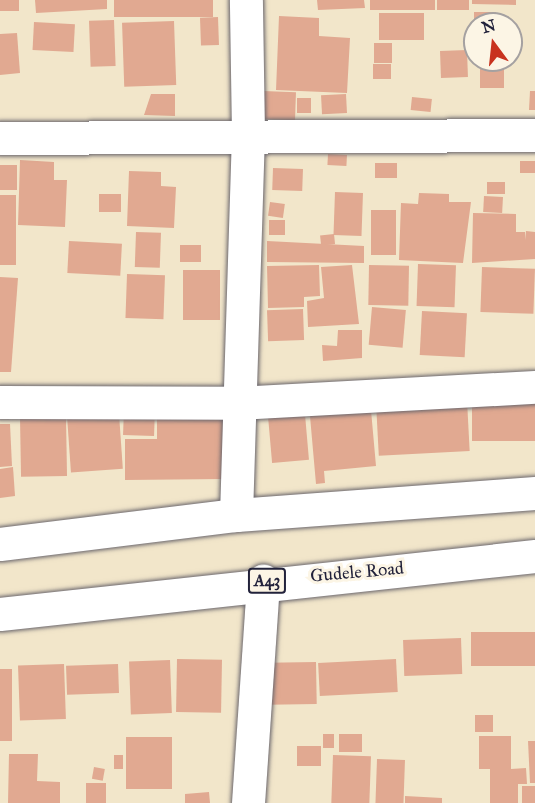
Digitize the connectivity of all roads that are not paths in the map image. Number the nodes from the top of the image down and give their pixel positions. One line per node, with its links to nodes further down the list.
1 (246, 0): 2 (main road)
2 (248, 134): 3 (main road); 4 (main road); 7 (main road)
3 (535, 135)
4 (0, 138)
5 (535, 387): 7 (main road)
6 (0, 402): 7 (main road)
7 (237, 403): 9 (main road)
8 (535, 493): 9 (main road)
9 (236, 515): 10 (main road)
10 (0, 544)
11 (535, 556): 12 (main road, Gudele Road / A43)
12 (263, 581): 13 (main road, Gudele Road / A43); 14 (main road)
13 (0, 614)
14 (248, 803)

